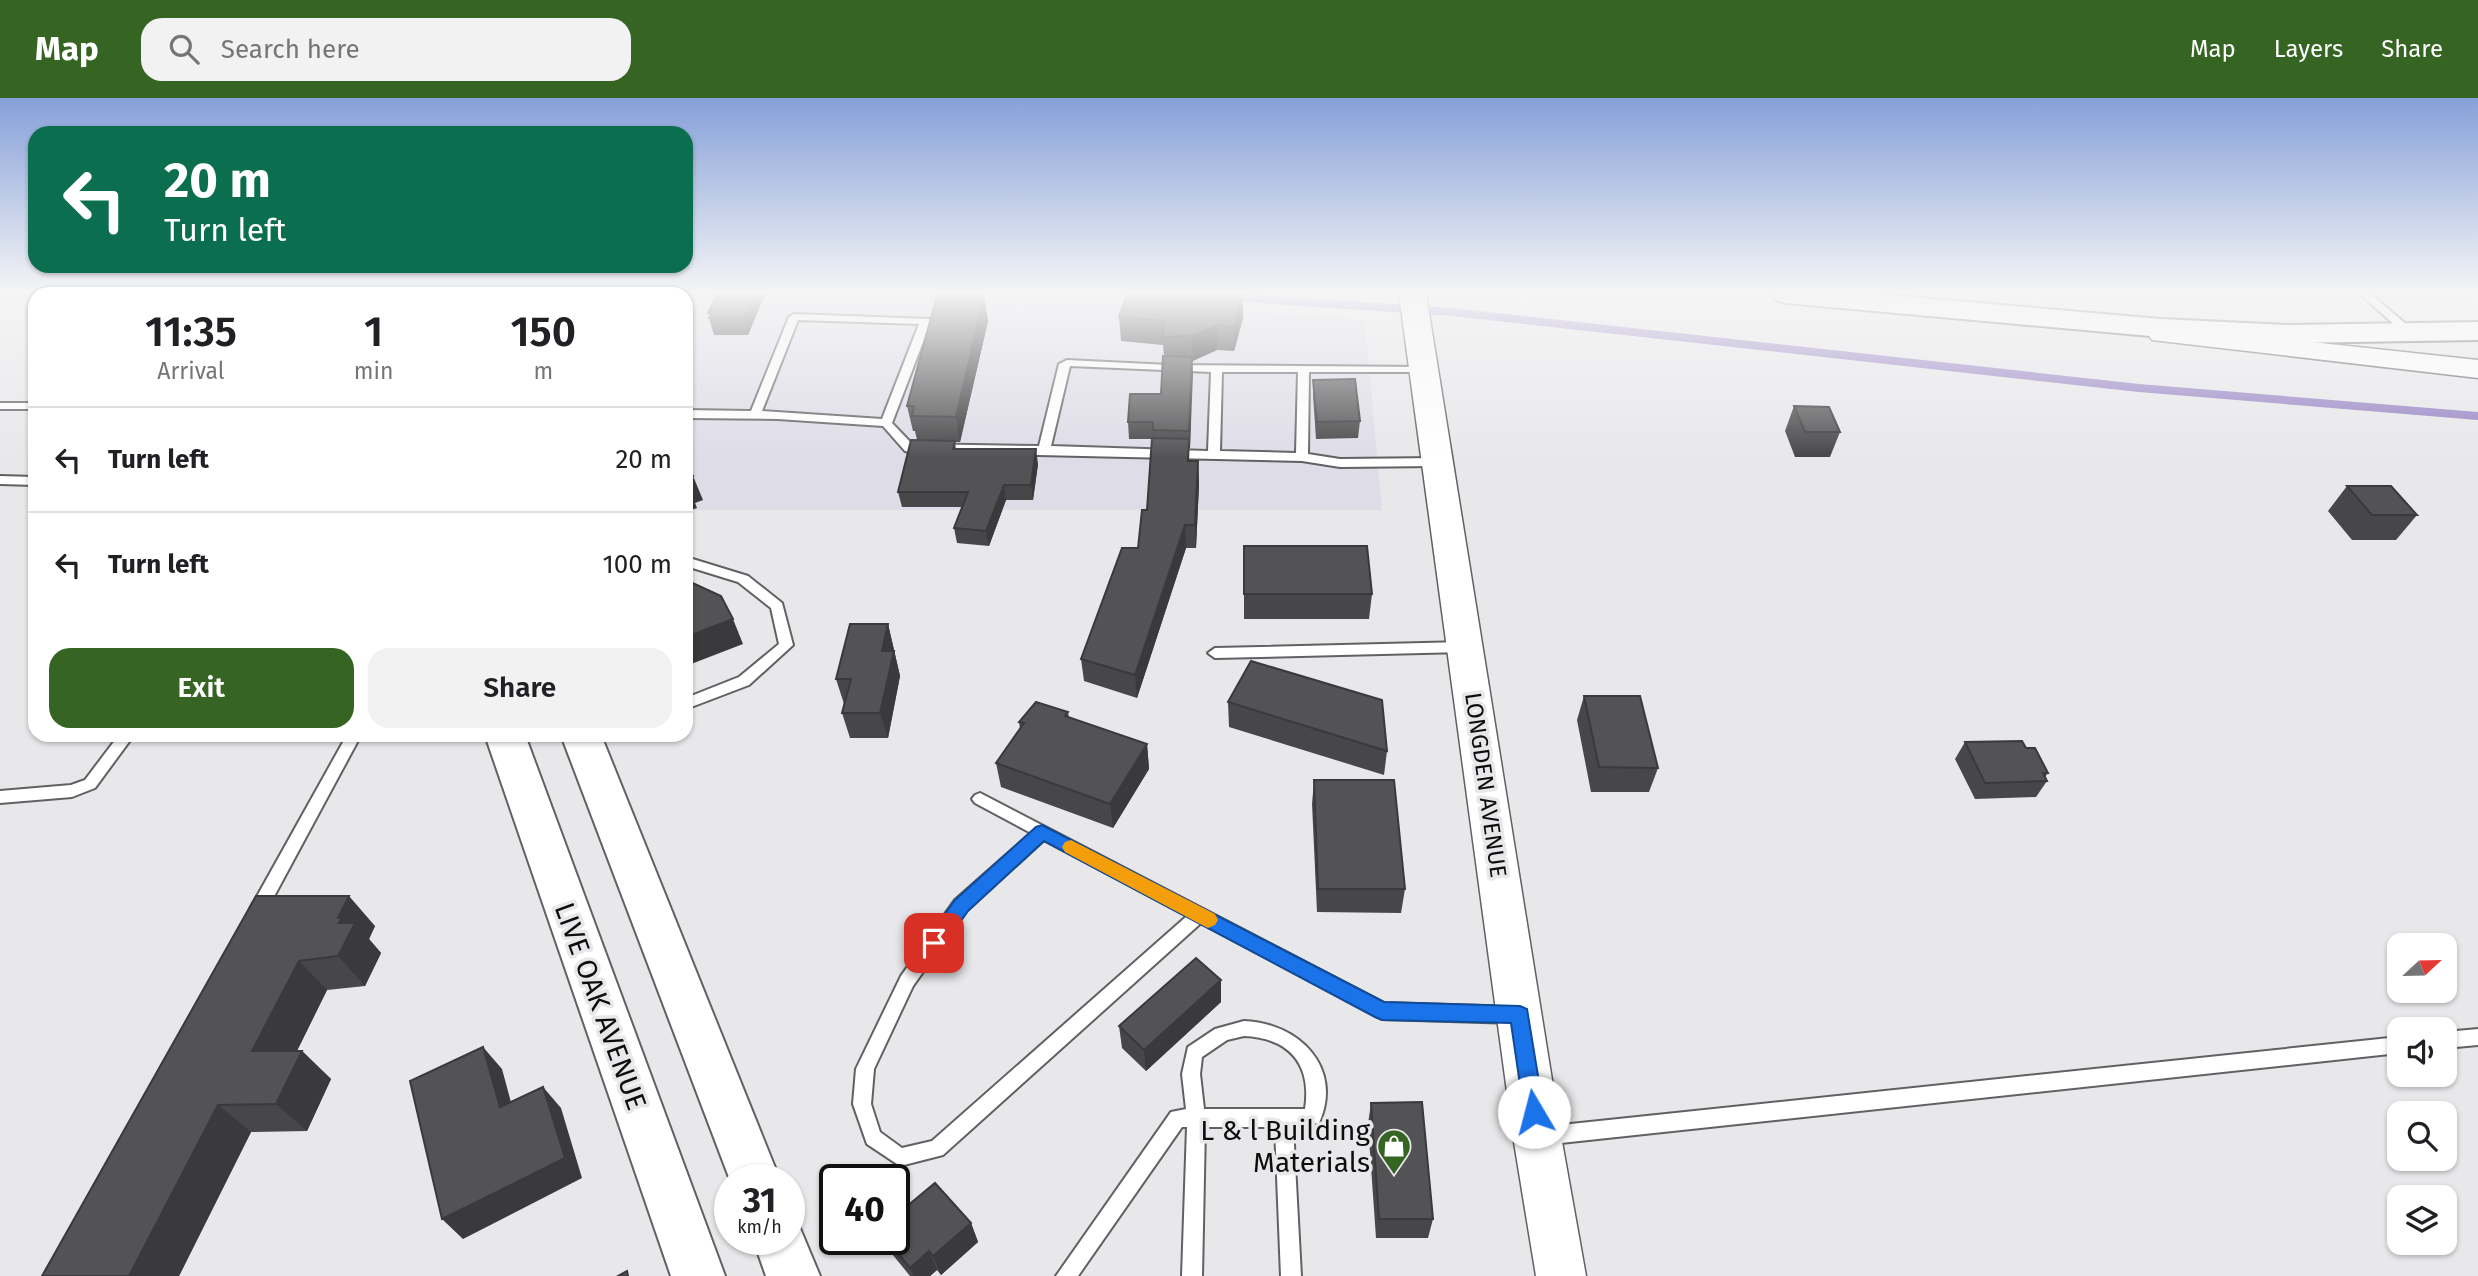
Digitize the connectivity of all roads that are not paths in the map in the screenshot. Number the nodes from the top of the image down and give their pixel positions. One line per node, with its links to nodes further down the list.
1 (781, 349): 12 (lane)
2 (915, 349): 13 (lane)
3 (1421, 349): 8 (street, LONGDEN AVENUE)
4 (2297, 349): 7 (street)
5 (1217, 368): 6 (lane); 14 (lane); 15 (lane)
6 (1304, 369): 8 (lane); 16 (lane)
7 (2478, 369)
8 (1424, 370): 17 (street, LONGDEN AVENUE)
9 (0, 406): 10 (lane)
10 (28, 406)
11 (693, 414): 12 (lane)
12 (755, 415): 13 (lane)
13 (886, 423): 14 (lane)
14 (1044, 450): 15 (lane)
15 (1214, 454): 16 (lane)
16 (1302, 457): 17 (lane)
17 (1438, 462): 21 (street, LONGDEN AVENUE)
18 (0, 480): 19 (lane)
19 (28, 481)
20 (693, 563): 23 (lane)
21 (1465, 647): 22 (lane); 33 (street, LONGDEN AVENUE)
22 (1215, 653)
23 (693, 701)
24 (122, 742): 28 (lane)
25 (350, 742): 32 (lane)
26 (507, 742): 42 (main road, LIVE OAK AVENUE)
27 (586, 742): 40 (main road)
28 (0, 797)
29 (980, 799): 30 (lane)
30 (1042, 832): 31 (lane); 31 (lane)
31 (1199, 915): 33 (lane)
32 (248, 927)
33 (1520, 1015): 39 (street, LONGDEN AVENUE)
34 (2478, 1037): 35 (lane)
35 (2457, 1039)
36 (2387, 1046): 39 (lane)
37 (1196, 1117): 38 (lane); 38 (lane); 44 (lane); 45 (lane)
38 (1283, 1118): 46 (lane)
39 (1537, 1136): 47 (street, LONGDEN AVENUE)
40 (749, 1164)
41 (785, 1255): 43 (main road)
42 (698, 1276)
43 (793, 1276)
44 (1066, 1276)
45 (1192, 1276)
46 (1291, 1276)
47 (1561, 1276)

